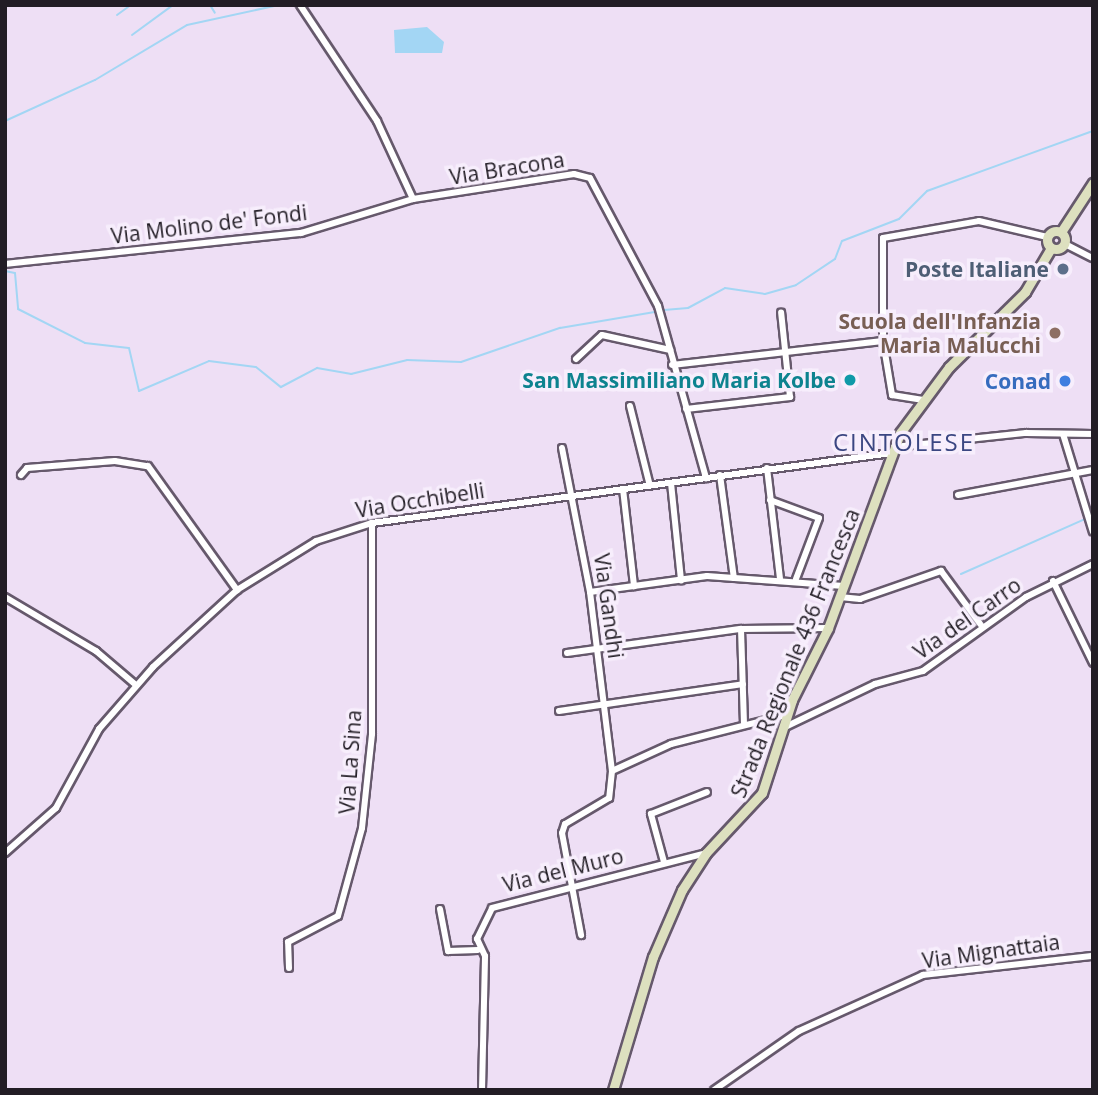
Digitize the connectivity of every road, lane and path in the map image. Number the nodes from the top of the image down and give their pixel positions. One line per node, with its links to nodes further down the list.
1 (300, 5): 3 (street)
2 (1093, 183): 4 (street)
3 (413, 199): 9 (street, Via Molino de' Fondi); 12 (street, Via Bracona)
4 (1061, 232): 5 (street); 6 (street)
5 (1047, 237): 7 (street); 11 (street)
6 (1065, 244): 7 (street); 8 (street)
7 (1051, 248): 16 (street, Strada Regionale 436 Francesca)
8 (1093, 258)
9 (6, 266)
10 (781, 312): 13 (street)
11 (883, 341): 13 (street); 16 (street)
12 (670, 350): 14 (street); 15 (street, Via Bracona)
13 (785, 352): 15 (street); 18 (street)
14 (576, 359)
15 (672, 365): 18 (street, Via Bracona)
16 (922, 400): 22 (street, Strada Regionale 436 Francesca)
17 (630, 406): 30 (street)
18 (686, 409): 28 (street, Via Bracona)
19 (1063, 434): 20 (street, Via Occhibelli); 22 (street, Via Occhibelli); 25 (street)
20 (1093, 434)
21 (562, 448): 32 (street, Via Gandhi)
22 (893, 450): 23 (street, Via Occhibelli); 44 (street, Strada Regionale 436 Francesca)
23 (767, 468): 27 (street, Via Occhibelli); 34 (street)
24 (1093, 470): 25 (street)
25 (1073, 474): 33 (street); 36 (street)
26 (20, 475): 45 (street)
27 (720, 475): 28 (street, Via Occhibelli); 38 (street)
28 (706, 478): 29 (street, Via Occhibelli)
29 (671, 483): 30 (street, Via Occhibelli); 41 (street)
30 (650, 486): 31 (street, Via Occhibelli)
31 (623, 489): 32 (street, Via Occhibelli); 43 (street)
32 (575, 495): 35 (street, Via Occhibelli); 46 (street, Via Gandhi)
33 (958, 495)
34 (770, 500): 39 (street); 40 (street)
35 (372, 523): 45 (street, Via Occhibelli); 72 (street, Via La Sina)
36 (1093, 532)
37 (1093, 564): 42 (street, Via del Carro)
38 (734, 578): 39 (street); 41 (street)
39 (780, 578): 40 (street)
40 (796, 579): 44 (street)
41 (681, 580): 43 (street)
42 (1053, 581): 49 (street, Via del Carro); 54 (street)
43 (634, 586): 46 (street)
44 (844, 586): 48 (street, Strada Regionale 436 Francesca)
45 (237, 590): 56 (street, Via Occhibelli)
46 (590, 592): 52 (street, Via Gandhi)
47 (5, 597): 56 (street)
48 (840, 597): 49 (street); 50 (street, Strada Regionale 436 Francesca)
49 (981, 625): 61 (street, Via del Carro)
50 (828, 628): 51 (street); 59 (street, Strada Regionale 436 Francesca)
51 (741, 629): 52 (street); 55 (street)
52 (597, 649): 53 (street); 57 (street, Via Gandhi)
53 (567, 653)
54 (1093, 663)
55 (743, 684): 57 (street); 60 (street)
56 (136, 685): 64 (street, Via Occhibelli)
57 (606, 704): 58 (street); 62 (street, Via Gandhi)
58 (559, 712)
59 (786, 715): 60 (street); 61 (street, Strada Regionale 436 Francesca)
60 (744, 723): 62 (street)
61 (783, 728): 65 (street, Strada Regionale 436 Francesca)
62 (612, 771): 67 (street)
63 (707, 792): 66 (street)
64 (5, 853)
65 (706, 853): 66 (street, Via del Muro); 74 (street, Strada Regionale 436 Francesca)
66 (664, 862): 67 (street, Via del Muro)
67 (572, 886): 69 (street); 70 (street, Via del Muro)
68 (440, 909): 70 (street)
69 (582, 935)
70 (478, 950): 73 (street)
71 (1093, 956): 75 (street, Via Mignattaia)
72 (289, 968)
73 (482, 1090)
74 (613, 1090)
75 (714, 1090)

